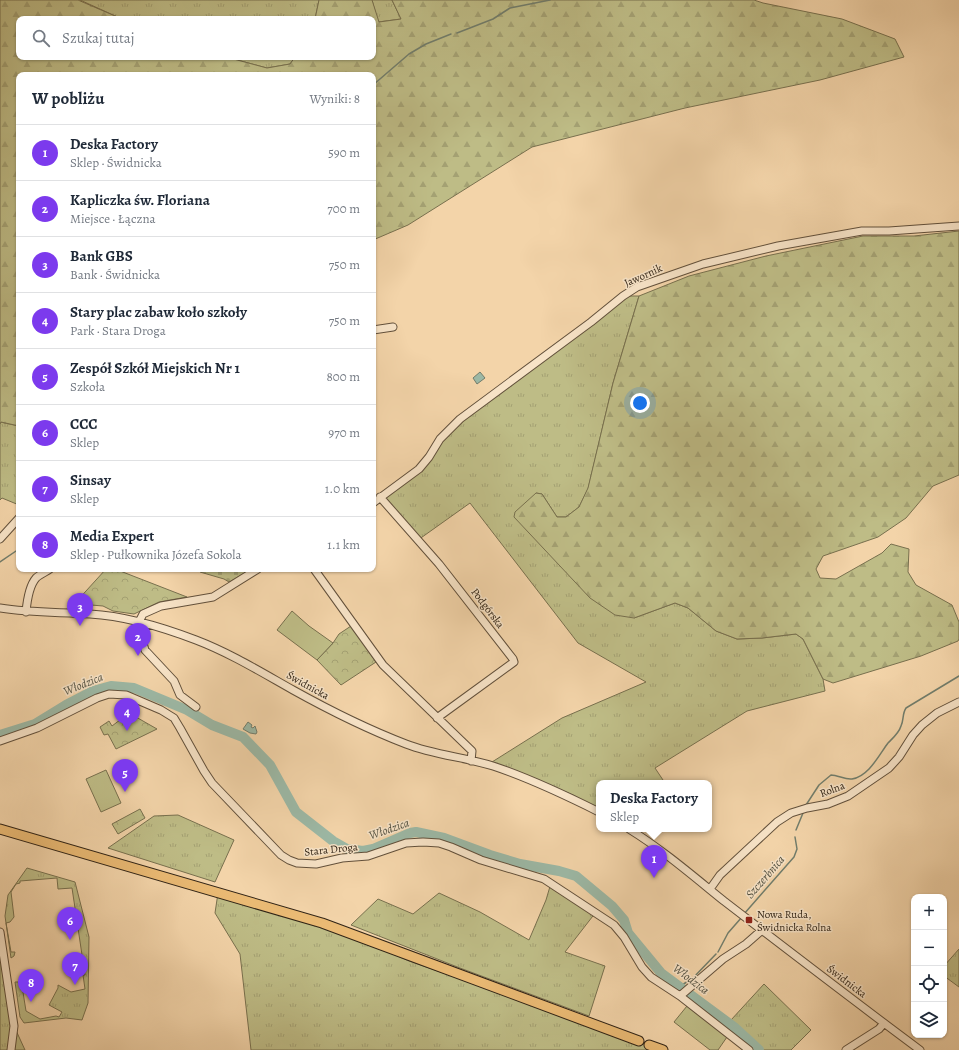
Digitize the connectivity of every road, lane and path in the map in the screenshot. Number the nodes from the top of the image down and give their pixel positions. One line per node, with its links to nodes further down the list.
1 (959, 226): 4 (street, Jawornik)
2 (392, 327): 3 (street)
3 (376, 330)
4 (380, 497): 5 (street, Jawornik); 16 (street, Podgórska)
5 (376, 500)
6 (16, 521): 7 (street)
7 (0, 539)
8 (45, 572): 12 (street)
9 (253, 572): 13 (street)
10 (316, 572): 16 (street)
11 (0, 608): 12 (street, Świdnicka)
12 (26, 612): 13 (street, Świdnicka)
13 (142, 623): 15 (street); 18 (street, Świdnicka)
14 (959, 702): 22 (street, Rolna)
15 (196, 707)
16 (438, 718): 18 (street)
17 (0, 741): 25 (street, Stara Droga)
18 (471, 761): 19 (street, Świdnicka)
19 (596, 811)
20 (0, 829): 27 (main road)
21 (634, 832): 22 (street, Świdnicka)
22 (710, 889): 23 (street, Świdnicka)
23 (762, 930): 25 (street); 26 (street, Świdnicka)
24 (0, 932): 29 (street)
25 (681, 995): 31 (street, Stara Droga)
26 (884, 1023): 32 (street); 33 (street, Świdnicka)
27 (639, 1041)
28 (649, 1045): 30 (main road)
29 (11, 1050)
30 (663, 1050)
31 (750, 1050)
32 (846, 1050)
33 (920, 1050)

